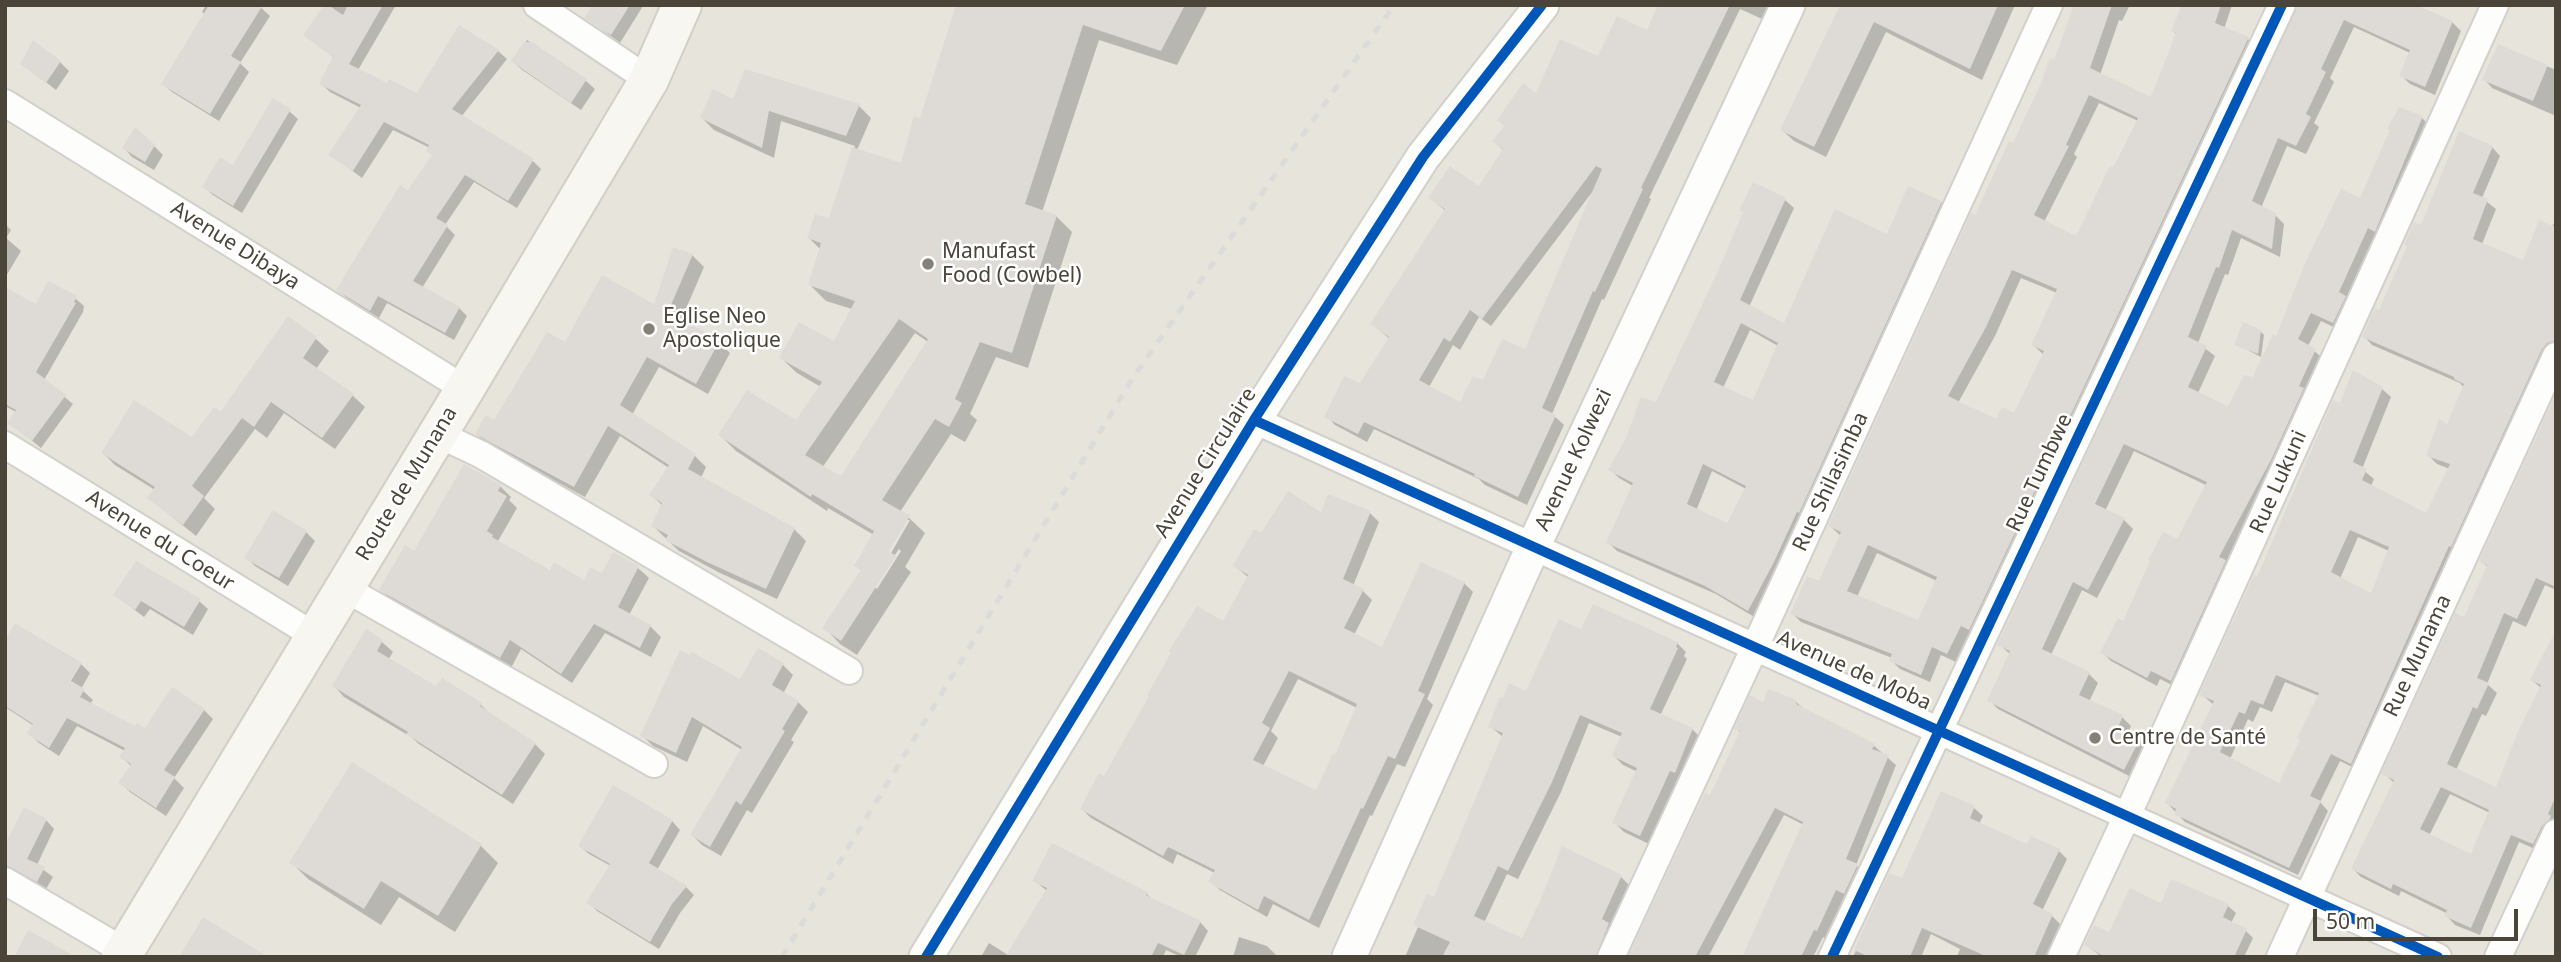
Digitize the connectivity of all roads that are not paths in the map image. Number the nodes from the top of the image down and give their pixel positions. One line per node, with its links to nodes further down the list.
1 (537, 5): 8 (street)
2 (682, 5): 8 (main road, Route de Munana)
3 (1542, 5): 12 (street, Avenue Circulaire)
4 (1788, 5): 15 (street, Avenue Kolwezi)
5 (2049, 5): 18 (street, Rue Shilasimba)
6 (2282, 5): 20 (street, Rue Tumbwe)
7 (2494, 5): 22 (street, Rue Lukuni)
8 (649, 80): 11 (main road, Route de Munana)
9 (5, 103): 11 (street, Avenue Dibaya)
10 (2556, 356): 25 (street, Rue Munama)
11 (465, 389): 13 (main road, Route de Munana)
12 (1254, 420): 15 (street, Avenue de Moba); 27 (street, Avenue Circulaire)
13 (438, 434): 16 (main road, Route de Munana); 19 (street)
14 (5, 445): 17 (street, Avenue du Coeur)
15 (1533, 547): 18 (street, Avenue de Moba); 28 (street, Avenue Kolwezi)
16 (344, 588): 17 (main road, Route de Munana); 21 (street)
17 (315, 636): 26 (main road, Route de Munana)
18 (1755, 647): 20 (street, Avenue de Moba); 29 (street, Rue Shilasimba)
19 (849, 671)
20 (1939, 730): 22 (street, Avenue de Moba); 30 (street, Rue Tumbwe)
21 (653, 764)
22 (2127, 816): 25 (street, Avenue de Moba); 31 (street, Rue Lukuni)
23 (2556, 833): 34 (street)
24 (5, 881): 26 (street)
25 (2307, 897): 32 (street, Rue Munama); 33 (street, Avenue de Moba)
26 (122, 954)
27 (926, 957)
28 (1349, 957)
29 (1611, 957)
30 (1832, 957)
31 (2061, 957)
32 (2280, 957)
33 (2438, 957)
34 (2498, 957)

